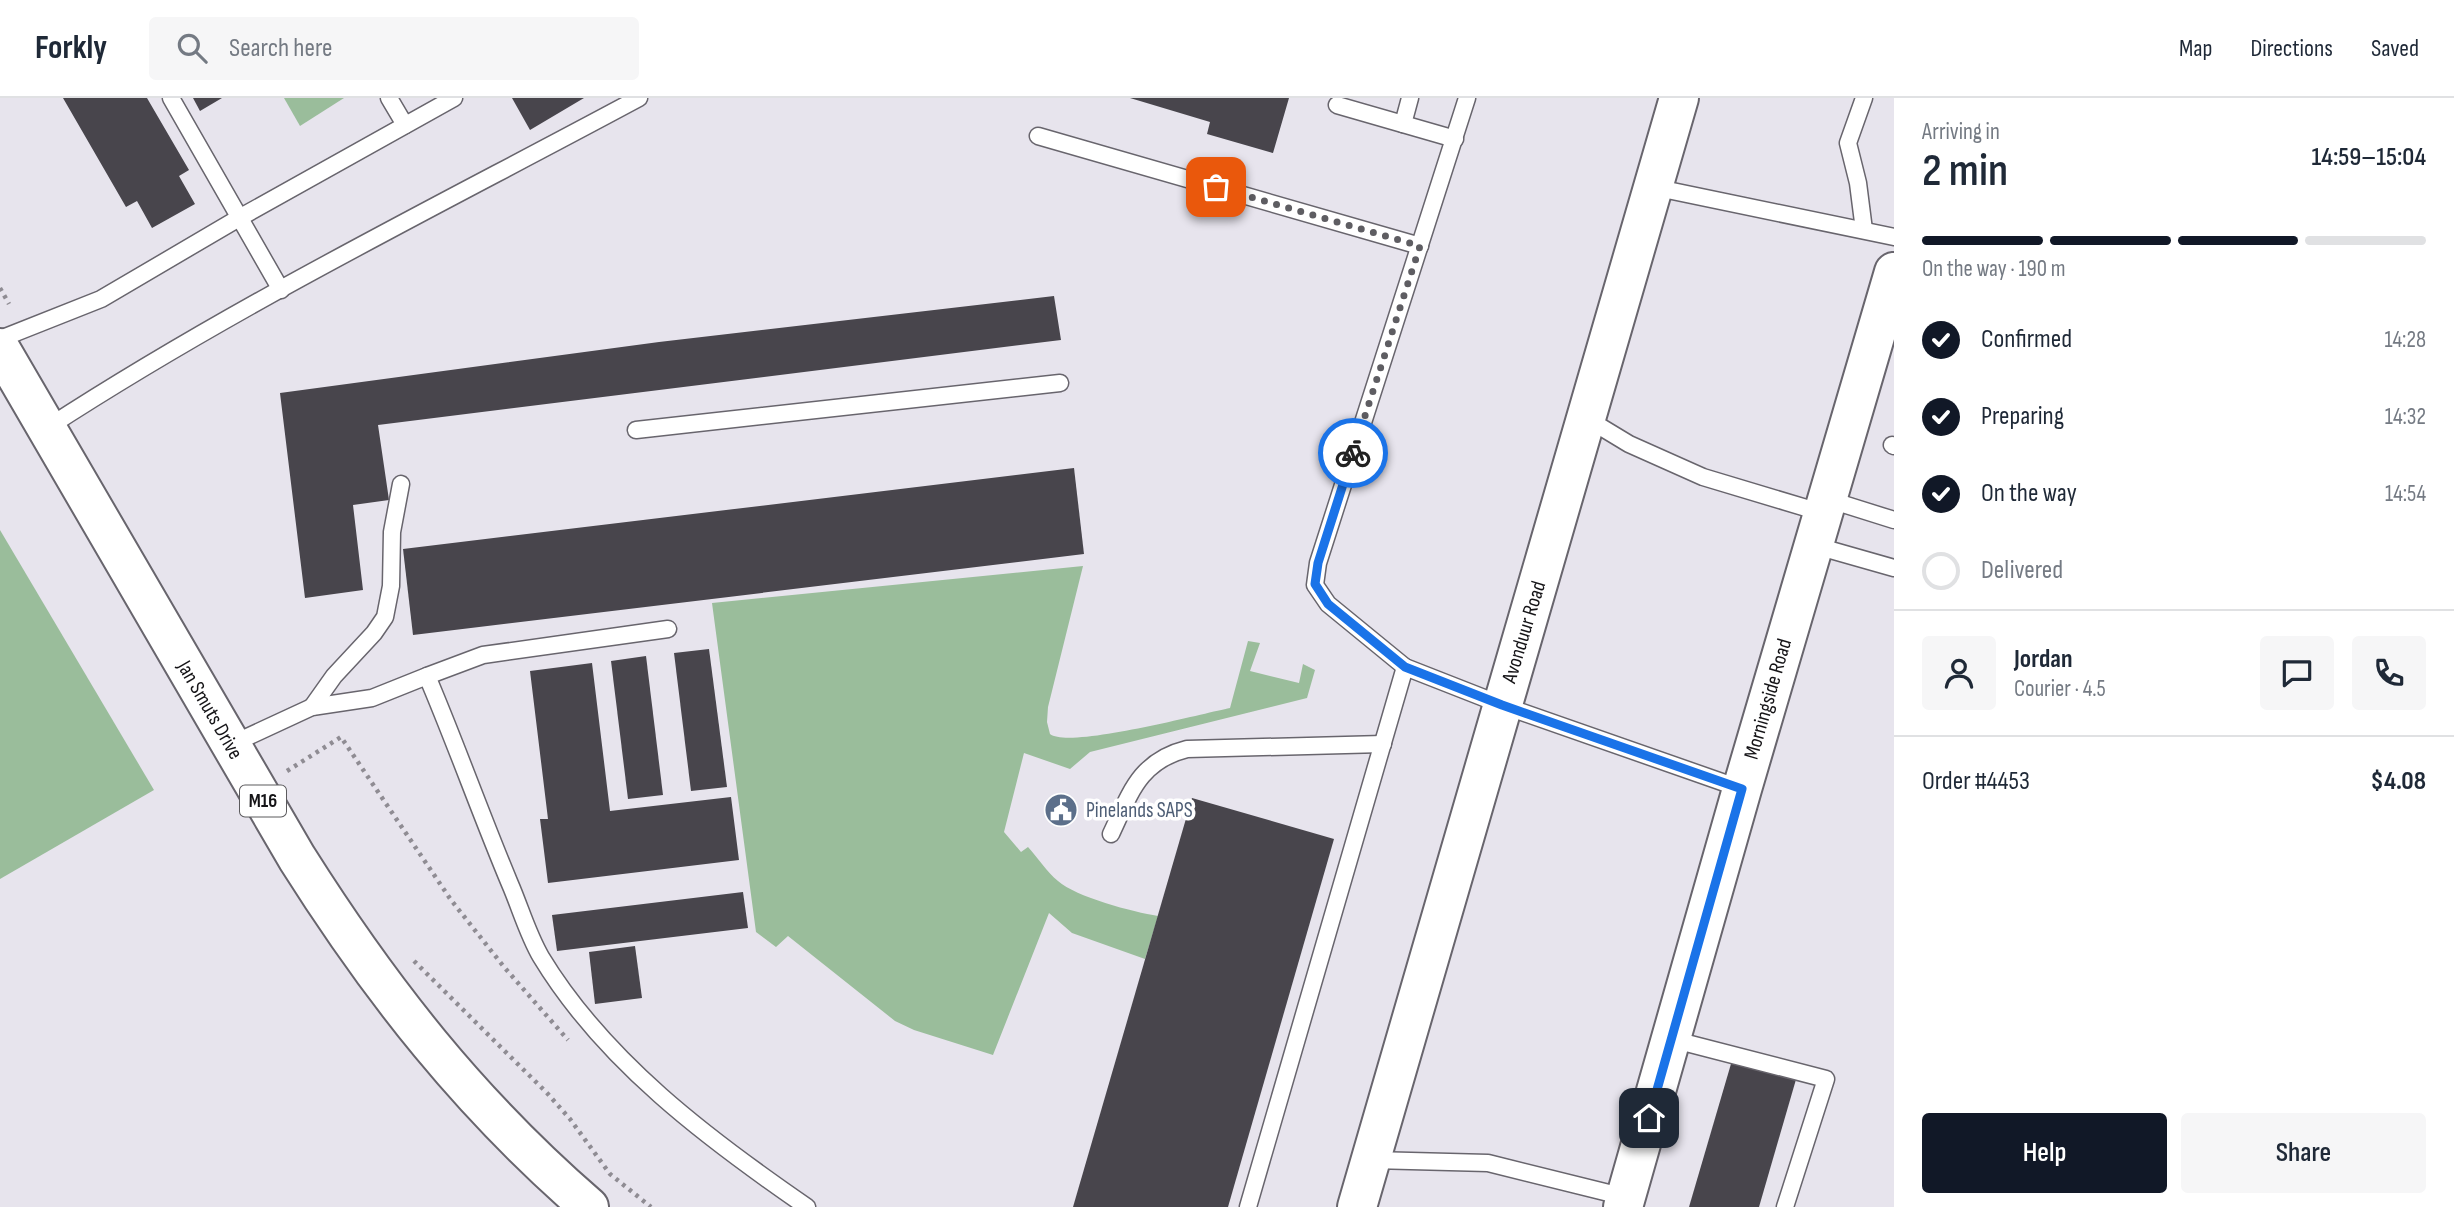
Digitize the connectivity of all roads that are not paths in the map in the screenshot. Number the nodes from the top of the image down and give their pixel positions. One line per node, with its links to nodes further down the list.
1 (171, 98): 15 (lane)
2 (389, 98): 11 (lane)
3 (454, 98): 11 (lane)
4 (639, 98): 20 (lane)
5 (1410, 98): 10 (lane)
6 (1467, 98): 13 (lane)
7 (1679, 98): 14 (street, Avonduur Road)
8 (1864, 98): 16 (lane)
9 (1337, 105): 10 (lane)
10 (1403, 124): 13 (lane)
11 (404, 125): 15 (lane)
12 (1038, 136): 18 (lane)
13 (1455, 139): 18 (lane)
14 (1653, 187): 16 (lane); 24 (street, Avonduur Road)
15 (240, 218): 20 (lane); 21 (lane)
16 (1864, 230): 17 (lane)
17 (1894, 237)
18 (1420, 246): 32 (lane)
19 (1894, 272): 28 (street, Morningside Road)
20 (281, 290): 25 (lane)
21 (0, 339)
22 (0, 348): 25 (street, Jan Smuts Drive / M16)
23 (1060, 383): 26 (lane)
24 (1586, 418): 28 (lane); 34 (street, Avonduur Road)
25 (47, 428): 36 (street, Jan Smuts Drive / M16)
26 (635, 430)
27 (401, 484): 35 (lane)
28 (1821, 519): 29 (lane); 30 (lane); 38 (street, Morningside Road)
29 (1894, 520)
30 (1894, 568)
31 (668, 629): 33 (lane)
32 (1405, 667): 34 (lane); 37 (lane)
33 (427, 676): 35 (lane); 44 (lane)
34 (1502, 705): 38 (lane); 41 (street, Avonduur Road)
35 (312, 707): 36 (lane)
36 (245, 739): 43 (street, Jan Smuts Drive / M16)
37 (1382, 744): 39 (lane); 45 (lane)
38 (1742, 789): 40 (street, Morningside Road)
39 (1111, 834)
40 (1671, 1040): 42 (street, Morningside Road); 47 (lane)
41 (1369, 1160): 42 (lane); 46 (street, Avonduur Road)
42 (1625, 1202)
43 (589, 1207)
44 (807, 1207)
45 (1248, 1207)
46 (1357, 1207)
47 (1785, 1207)

